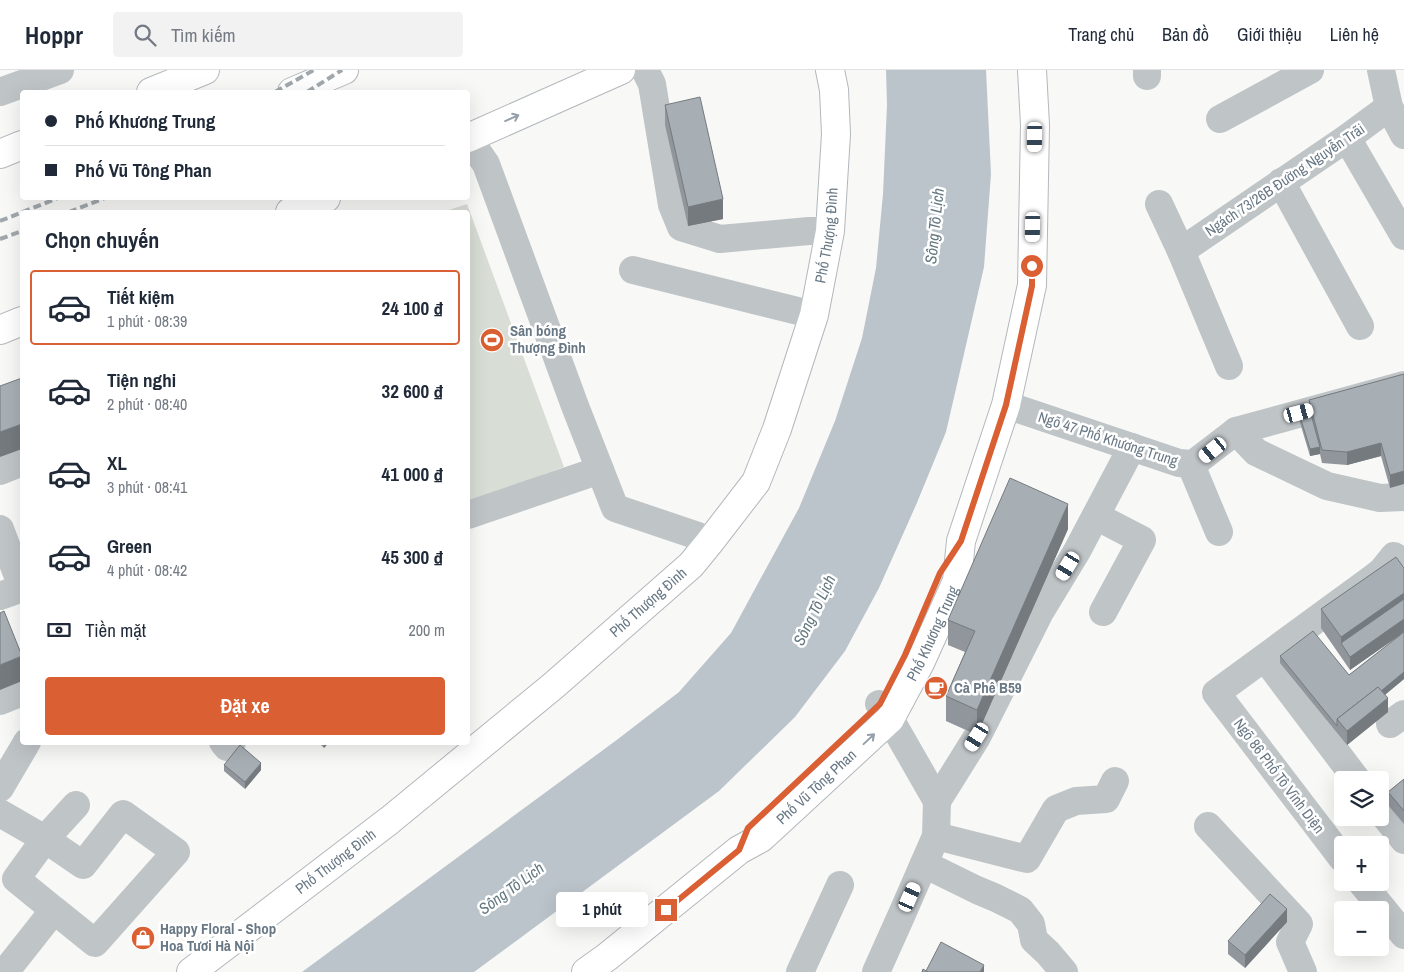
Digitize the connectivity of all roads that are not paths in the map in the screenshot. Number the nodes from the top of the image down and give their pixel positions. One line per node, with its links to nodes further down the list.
1 (60, 70): 12 (street)
2 (205, 70): 10 (main road)
3 (344, 70): 11 (main road)
4 (621, 70): 16 (main road, one-way to 4)
5 (644, 70): 25 (street)
6 (830, 70): 25 (main road, Phố Thượng Đình)
7 (1032, 70): 35 (main road, Phố Khương Trung)
8 (1310, 70): 14 (street)
9 (1381, 70): 13 (street)
10 (156, 90)
11 (297, 90)
12 (0, 92)
13 (1389, 108): 15 (street); 17 (street, Ngách 73/26B Đường Nguyễn Trãi)
14 (1220, 119)
15 (1404, 135)
16 (470, 137)
17 (1348, 138): 21 (street, Ngách 73/26B Đường Nguyễn Trãi); 26 (street)
18 (470, 141): 40 (street)
19 (20, 146): 20 (main road)
20 (0, 154)
21 (1281, 182): 27 (street, Ngách 73/26B Đường Nguyễn Trãi); 31 (street)
22 (321, 200): 24 (main road)
23 (1159, 204): 27 (street)
24 (295, 210)
25 (830, 231): 29 (main road, Phố Thượng Đình)
26 (1404, 236)
27 (1180, 251): 33 (street)
28 (633, 270): 29 (street)
29 (814, 315): 47 (main road, Phố Thượng Đình)
30 (20, 322): 32 (main road)
31 (1360, 326)
32 (0, 330)
33 (1229, 366)
34 (1404, 385): 36 (street, Ngõ 47 Phố Khương Trung)
35 (1006, 405): 37 (street, Ngõ 47 Phố Khương Trung); 56 (main road, Phố Khương Trung)
36 (1236, 430): 39 (street, Ngõ 47 Phố Khương Trung); 42 (street)
37 (1132, 448): 39 (street, Ngõ 47 Phố Khương Trung); 44 (street)
38 (20, 463): 41 (street)
39 (1191, 465): 46 (street)
40 (600, 470): 43 (street); 47 (street)
41 (0, 471)
42 (1404, 497)
43 (470, 514)
44 (1096, 516): 52 (street); 61 (street)
45 (0, 529): 49 (street)
46 (1219, 532)
47 (709, 543): 76 (main road, Phố Thượng Đình)
48 (1394, 556): 53 (street)
49 (20, 582)
50 (20, 588): 51 (street)
51 (0, 596)
52 (1103, 612)
53 (1265, 658): 58 (street); 69 (street, Ngõ 86 Phố Tô Vĩnh Diện)
54 (20, 693): 55 (street)
55 (0, 701)
56 (885, 712): 61 (street); 77 (main road, Phố Vũ Tông Phan)
57 (25, 745): 60 (street)
58 (1350, 771)
59 (1115, 781): 66 (street)
60 (0, 788)
61 (937, 801): 66 (street)
62 (76, 805): 67 (street)
63 (0, 813): 67 (street)
64 (1389, 821): 68 (street)
65 (1208, 826): 81 (street)
66 (936, 836): 70 (street)
67 (45, 839): 73 (street); 73 (street)
68 (1404, 840)
69 (1334, 848)
70 (924, 864): 79 (street); 80 (street)
71 (840, 885): 78 (street)
72 (1368, 891): 74 (street)
73 (54, 910): 75 (street)
74 (1404, 935)
75 (8, 966)
76 (191, 972)
77 (586, 972)
78 (800, 972)
79 (876, 972)
80 (1064, 972)
81 (1302, 972)

